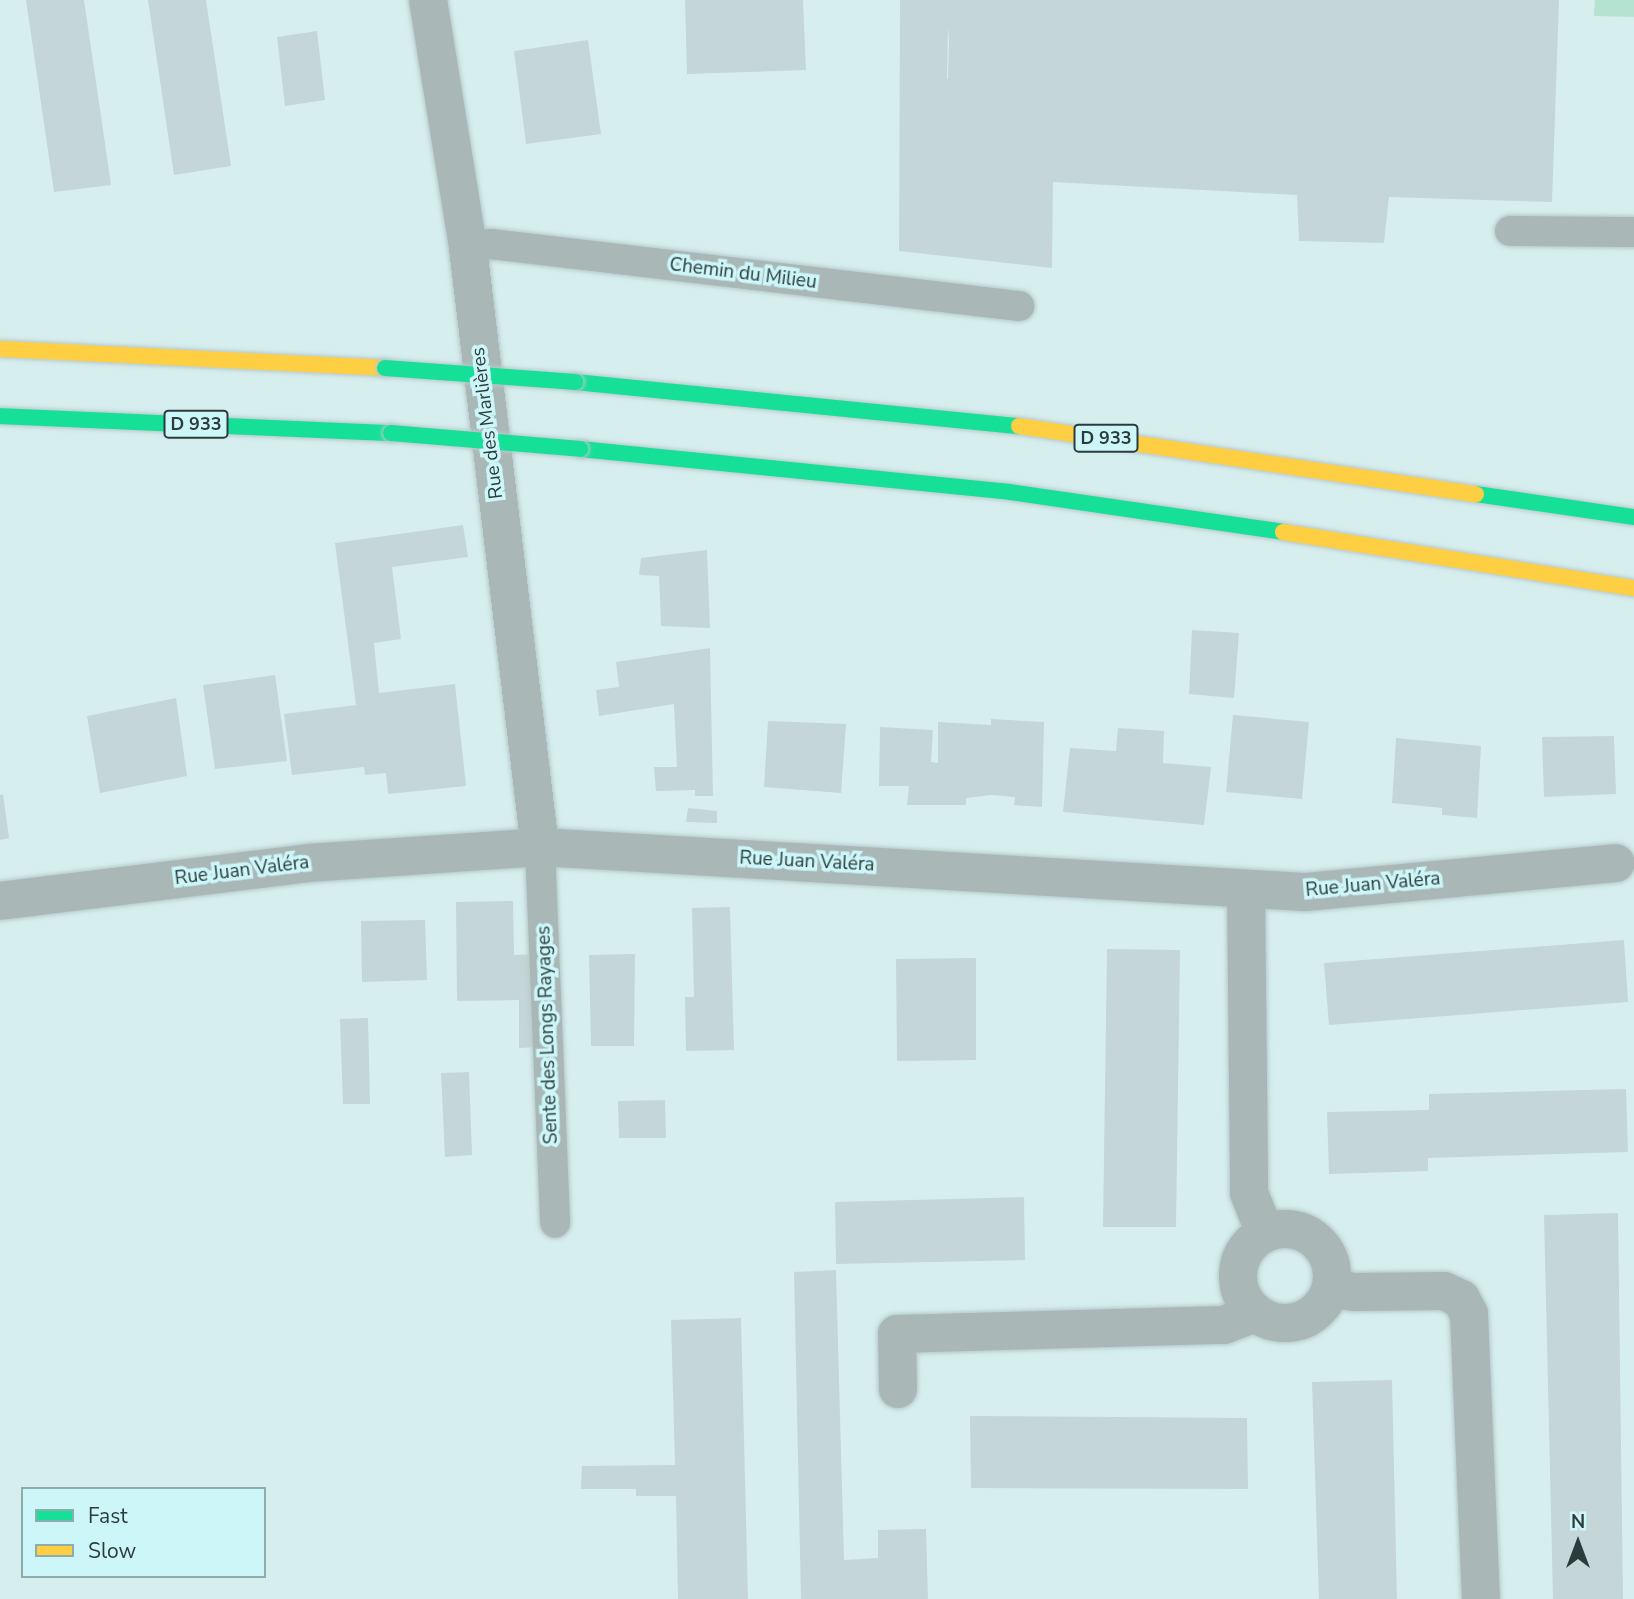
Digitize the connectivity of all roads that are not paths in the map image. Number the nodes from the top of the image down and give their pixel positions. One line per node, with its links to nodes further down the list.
1 (428, 0): 4 (street, Rue des Marlières)
2 (1510, 231): 3 (lane)
3 (1634, 232)
4 (468, 248): 5 (lane, Chemin du Milieu); 10 (street, Rue des Marlières)
5 (1018, 306)
6 (0, 349): 8 (highway, D 933, bridge)
7 (0, 416): 9 (highway, D 933, bridge)
8 (1634, 517)
9 (1634, 588)
10 (541, 847): 12 (street, Rue Juan Valéra); 13 (street, Rue Juan Valéra); 14 (lane, Sente des Longs Rayages)
11 (1616, 863): 12 (street, Rue Juan Valéra)
12 (1246, 888): 15 (street)
13 (0, 901)
14 (555, 1223)
15 (1265, 1233): 16 (street); 17 (street)
16 (1331, 1288): 17 (street); 19 (street)
17 (1255, 1313): 18 (street)
18 (898, 1389)
19 (1481, 1599)

